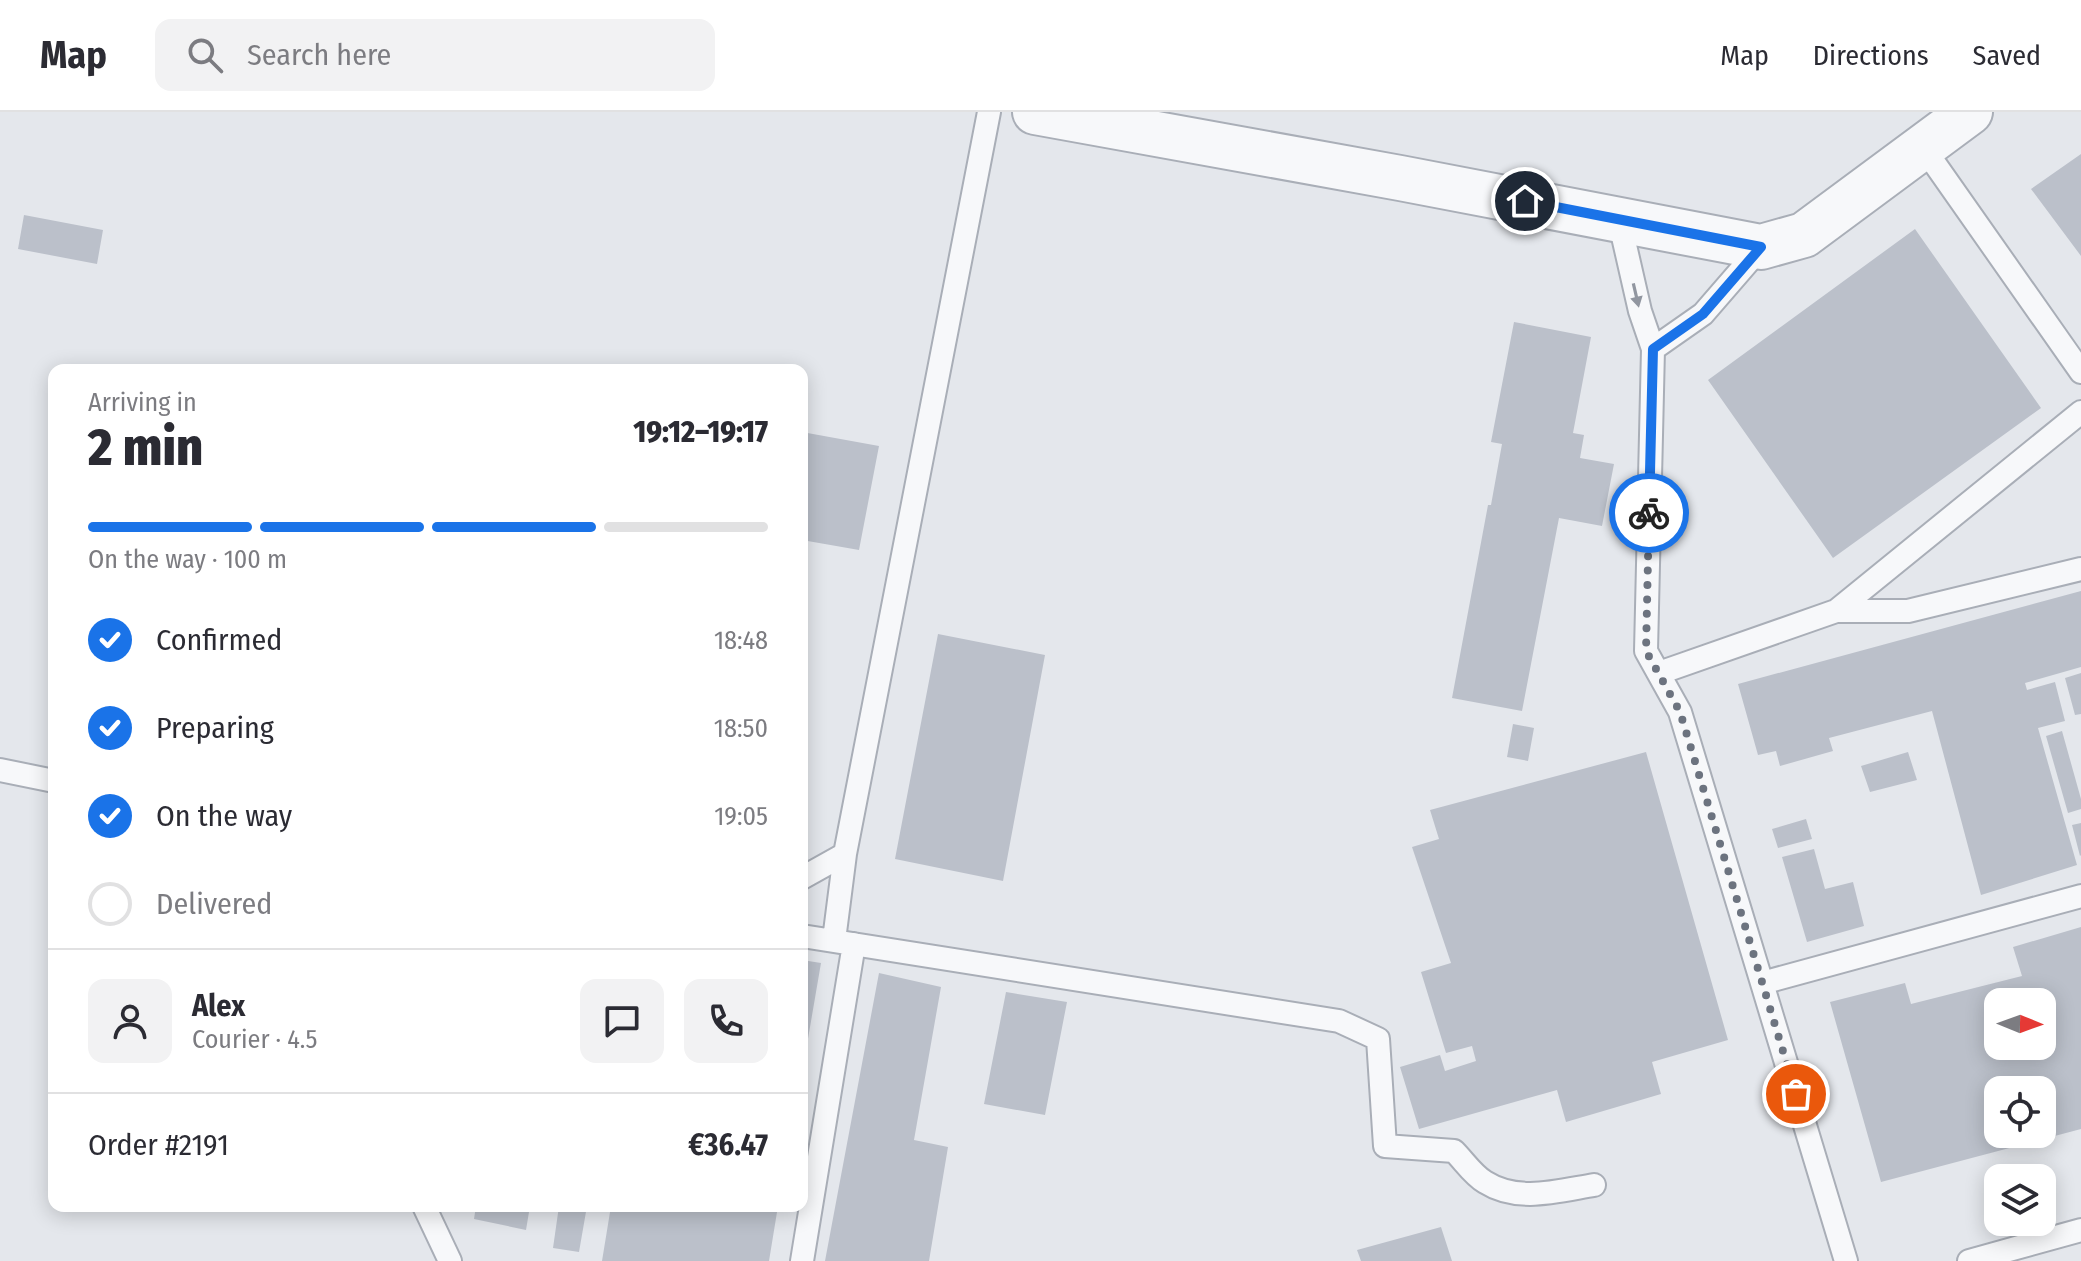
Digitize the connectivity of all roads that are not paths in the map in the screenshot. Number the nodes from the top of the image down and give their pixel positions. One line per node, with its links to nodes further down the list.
1 (989, 112): 15 (lane)
2 (1035, 112): 5 (street)
3 (1970, 112): 4 (street)
4 (1923, 147): 6 (street); 8 (lane)
5 (1619, 219): 6 (street); 7 (lane, one-way to 7)
6 (1761, 247): 7 (lane)
7 (1653, 349): 12 (lane)
8 (2081, 372)
9 (2081, 412): 11 (lane)
10 (2081, 569): 11 (lane)
11 (1836, 611): 12 (lane)
12 (1659, 673): 20 (lane)
13 (0, 770): 14 (lane)
14 (48, 780)
15 (845, 854): 16 (lane); 19 (lane)
16 (808, 875)
17 (2081, 896): 20 (lane)
18 (808, 937): 19 (lane)
19 (844, 942): 21 (lane); 25 (lane)
20 (1762, 983): 26 (lane)
21 (1594, 1185)
22 (427, 1212): 24 (lane)
23 (2081, 1230): 27 (lane)
24 (450, 1261)
25 (802, 1261)
26 (1846, 1261)
27 (1969, 1261)

